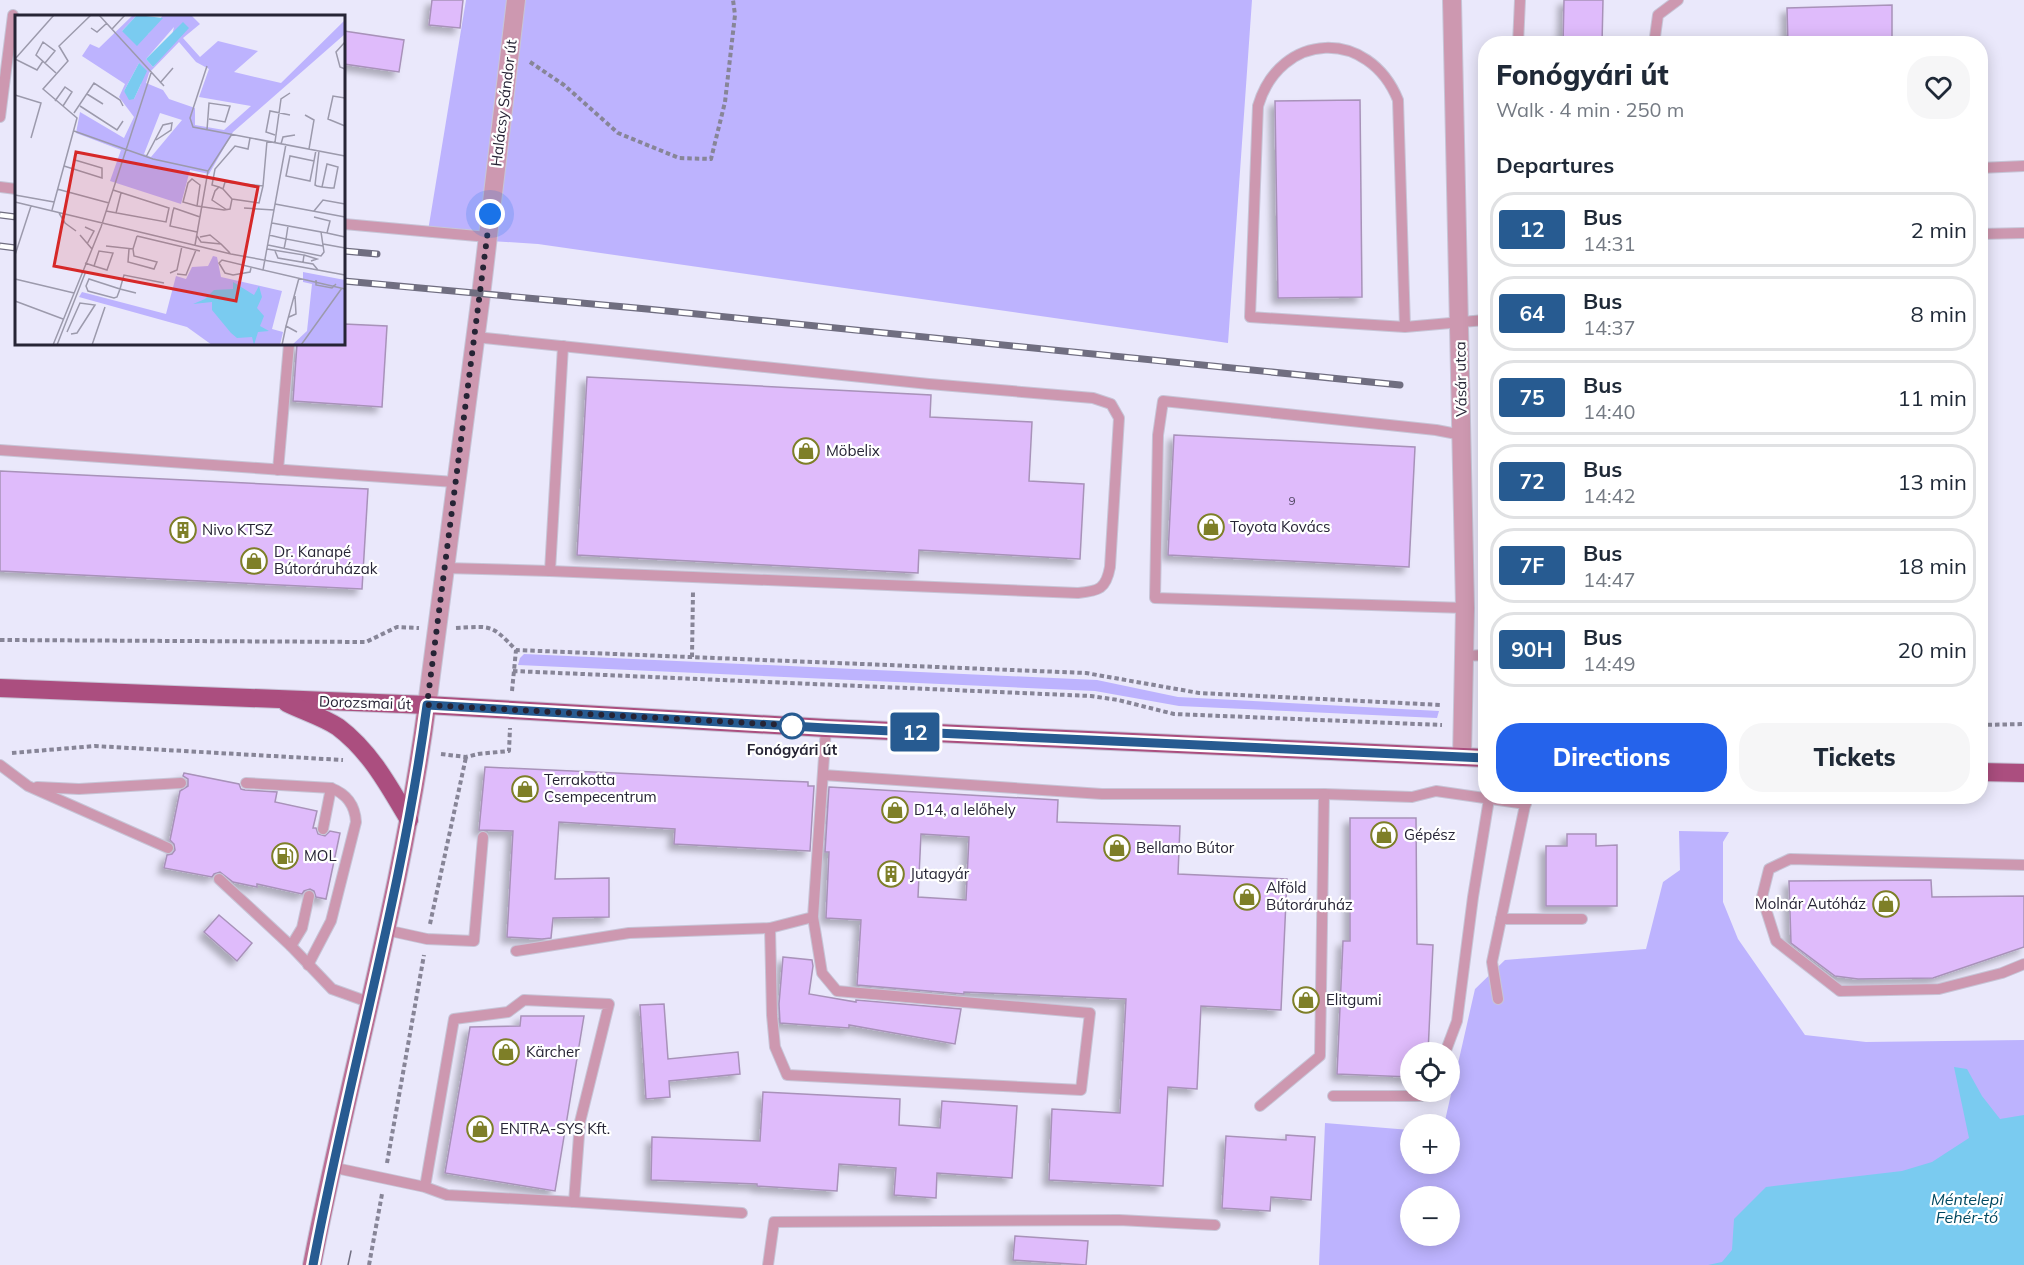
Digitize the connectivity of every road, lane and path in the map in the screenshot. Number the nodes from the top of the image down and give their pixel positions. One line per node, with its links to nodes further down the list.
1 (516, 0): 9 (street, Halácsy Sándor út)
2 (733, 0): 9 (path)
3 (1452, 0): 22 (street, Vásár utca)
4 (1520, 0): 7 (lane)
5 (1678, 0): 8 (lane)
6 (13, 15): 10 (lane)
7 (1518, 36)
8 (1655, 36)
9 (510, 52): 20 (street, Halácsy Sándor út)
10 (3, 89): 11 (lane); 12 (lane)
11 (15, 90)
12 (0, 117)
13 (2024, 166): 14 (lane)
14 (1988, 168)
15 (0, 187): 16 (lane)
16 (15, 189)
17 (345, 224): 20 (lane)
18 (2024, 233): 19 (lane)
19 (1988, 234)
20 (488, 237): 24 (street, Halácsy Sándor út)
21 (1478, 321): 22 (lane)
22 (1460, 322): 23 (lane); 27 (street, Vásár utca)
23 (1405, 327): 23 (lane)
24 (475, 337): 26 (lane); 30 (street, Halácsy Sándor út)
25 (289, 345): 29 (lane)
26 (563, 346): 32 (lane); 33 (lane)
27 (1462, 435): 34 (street, Vásár utca); 34 (lane)
28 (0, 450): 29 (lane)
29 (278, 470): 30 (lane)
30 (455, 482): 31 (street, Halácsy Sándor út)
31 (445, 568): 32 (lane); 35 (street, Halácsy Sándor út)
32 (550, 571): 33 (lane)
33 (693, 577): 39 (path)
34 (1465, 608): 38 (street, Vásár utca)
35 (437, 628): 36 (path); 39 (path); 43 (street, Halácsy Sándor út)
36 (0, 640)
37 (1478, 655): 38 (lane)
38 (1464, 656): 47 (street, Vásár utca)
39 (692, 657): 44 (path)
40 (513, 671): 47 (path)
41 (0, 688): 42 (main road, Dorozsmai út)
42 (280, 699): 43 (main road, Dorozsmai út); 52 (main road)
43 (427, 705): 48 (main road, Dorozsmai út); 49 (street)
44 (1440, 705)
45 (2024, 724): 46 (path)
46 (1988, 725)
47 (1463, 726): 54 (street, Vásár utca)
48 (826, 728): 54 (main road, Dorozsmai út); 59 (lane)
49 (421, 751): 53 (path); 68 (street)
50 (509, 751): 53 (path)
51 (10, 753): 52 (path)
52 (368, 754): 68 (main road)
53 (466, 757): 80 (path)
54 (1462, 757): 55 (main road, Dorozsmai út)
55 (1478, 758)
56 (0, 765): 62 (lane)
57 (1988, 772): 58 (main road)
58 (2024, 773)
59 (823, 776): 64 (lane); 75 (lane)
60 (181, 783): 62 (lane)
61 (246, 783): 63 (lane)
62 (28, 786): 71 (lane)
63 (331, 788): 69 (lane); 84 (lane)
64 (1324, 794): 65 (lane); 90 (lane)
65 (1478, 797)
66 (1488, 804): 87 (lane)
67 (1526, 804): 76 (lane)
68 (409, 820): 79 (street)
69 (323, 830)
70 (483, 837): 80 (lane)
71 (168, 848)
72 (2024, 865): 83 (lane)
73 (219, 879): 81 (lane)
74 (309, 896): 81 (lane)
75 (813, 917): 78 (lane); 78 (lane)
76 (1502, 919): 77 (lane); 85 (lane)
77 (1582, 919)
78 (770, 928): 82 (lane)
79 (386, 930): 80 (lane); 86 (street)
80 (427, 939): 92 (path)
81 (291, 946): 84 (lane)
82 (516, 951)
83 (2024, 964)
84 (308, 965): 86 (lane)
85 (1498, 999)
86 (371, 1003): 91 (street)
87 (1449, 1042)
88 (1333, 1096): 89 (lane)
89 (1400, 1096)
90 (1260, 1106)
91 (331, 1167): 92 (lane); 97 (street)
92 (385, 1179): 93 (lane); 98 (path)
93 (425, 1186): 94 (lane); 94 (lane)
94 (574, 1202): 95 (lane)
95 (742, 1213)
96 (1215, 1225): 99 (lane)
97 (312, 1265)
98 (369, 1265)
99 (768, 1265)

